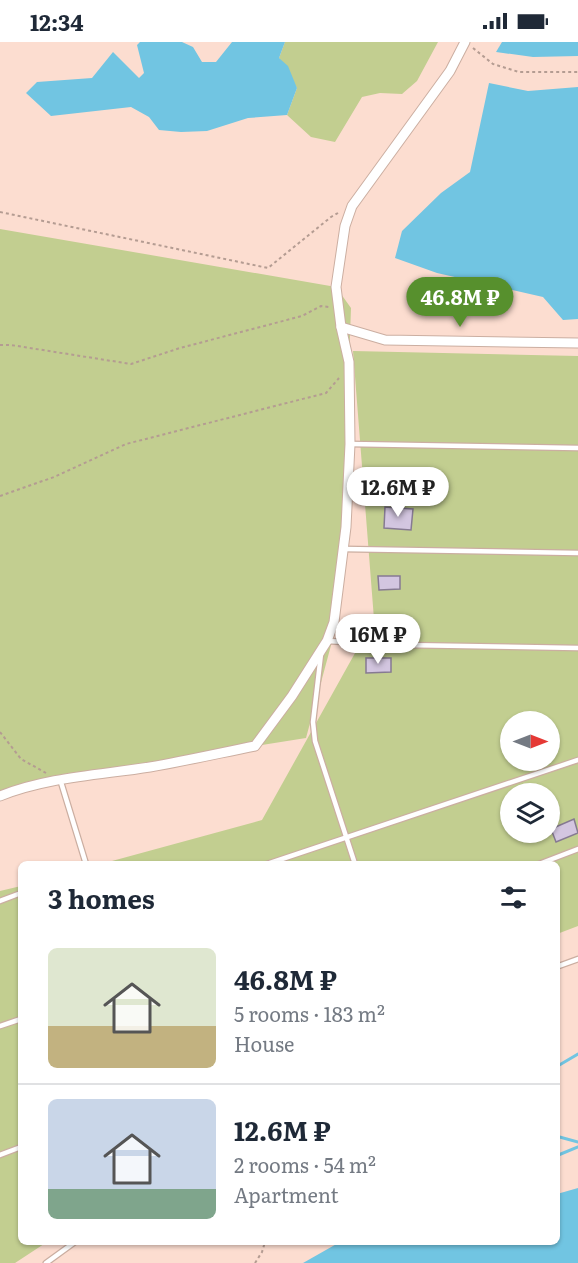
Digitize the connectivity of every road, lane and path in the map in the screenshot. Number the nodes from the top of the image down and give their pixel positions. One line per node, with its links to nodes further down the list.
1 (466, 42): 2 (path); 3 (street)
2 (578, 72)
3 (352, 206): 4 (path); 5 (street)
4 (0, 212)
5 (339, 308): 6 (street); 8 (path)
6 (341, 327): 7 (street); 9 (street)
7 (578, 343)
8 (0, 345)
9 (348, 368): 10 (street); 12 (path)
10 (350, 444): 11 (lane); 13 (street)
11 (578, 448)
12 (0, 496)
13 (344, 549): 14 (lane); 15 (street)
14 (578, 553)
15 (327, 641): 16 (lane); 17 (street)
16 (578, 648)
17 (321, 651): 20 (street); 22 (lane)
18 (0, 732): 20 (path)
19 (578, 760): 22 (lane)
20 (60, 779): 21 (street); 24 (lane)
21 (0, 796)
22 (346, 836): 25 (lane); 26 (lane)
23 (578, 849): 27 (lane)
24 (85, 861)
25 (275, 861)
26 (354, 861)
27 (547, 861)
28 (18, 894): 29 (lane)
29 (0, 901)
30 (578, 958): 31 (lane)
31 (560, 965)
32 (18, 1020): 33 (lane)
33 (0, 1026)
34 (18, 1148): 35 (lane)
35 (0, 1155)
36 (71, 1245): 38 (lane)
37 (264, 1245): 39 (path)
38 (46, 1263)
39 (255, 1263)

